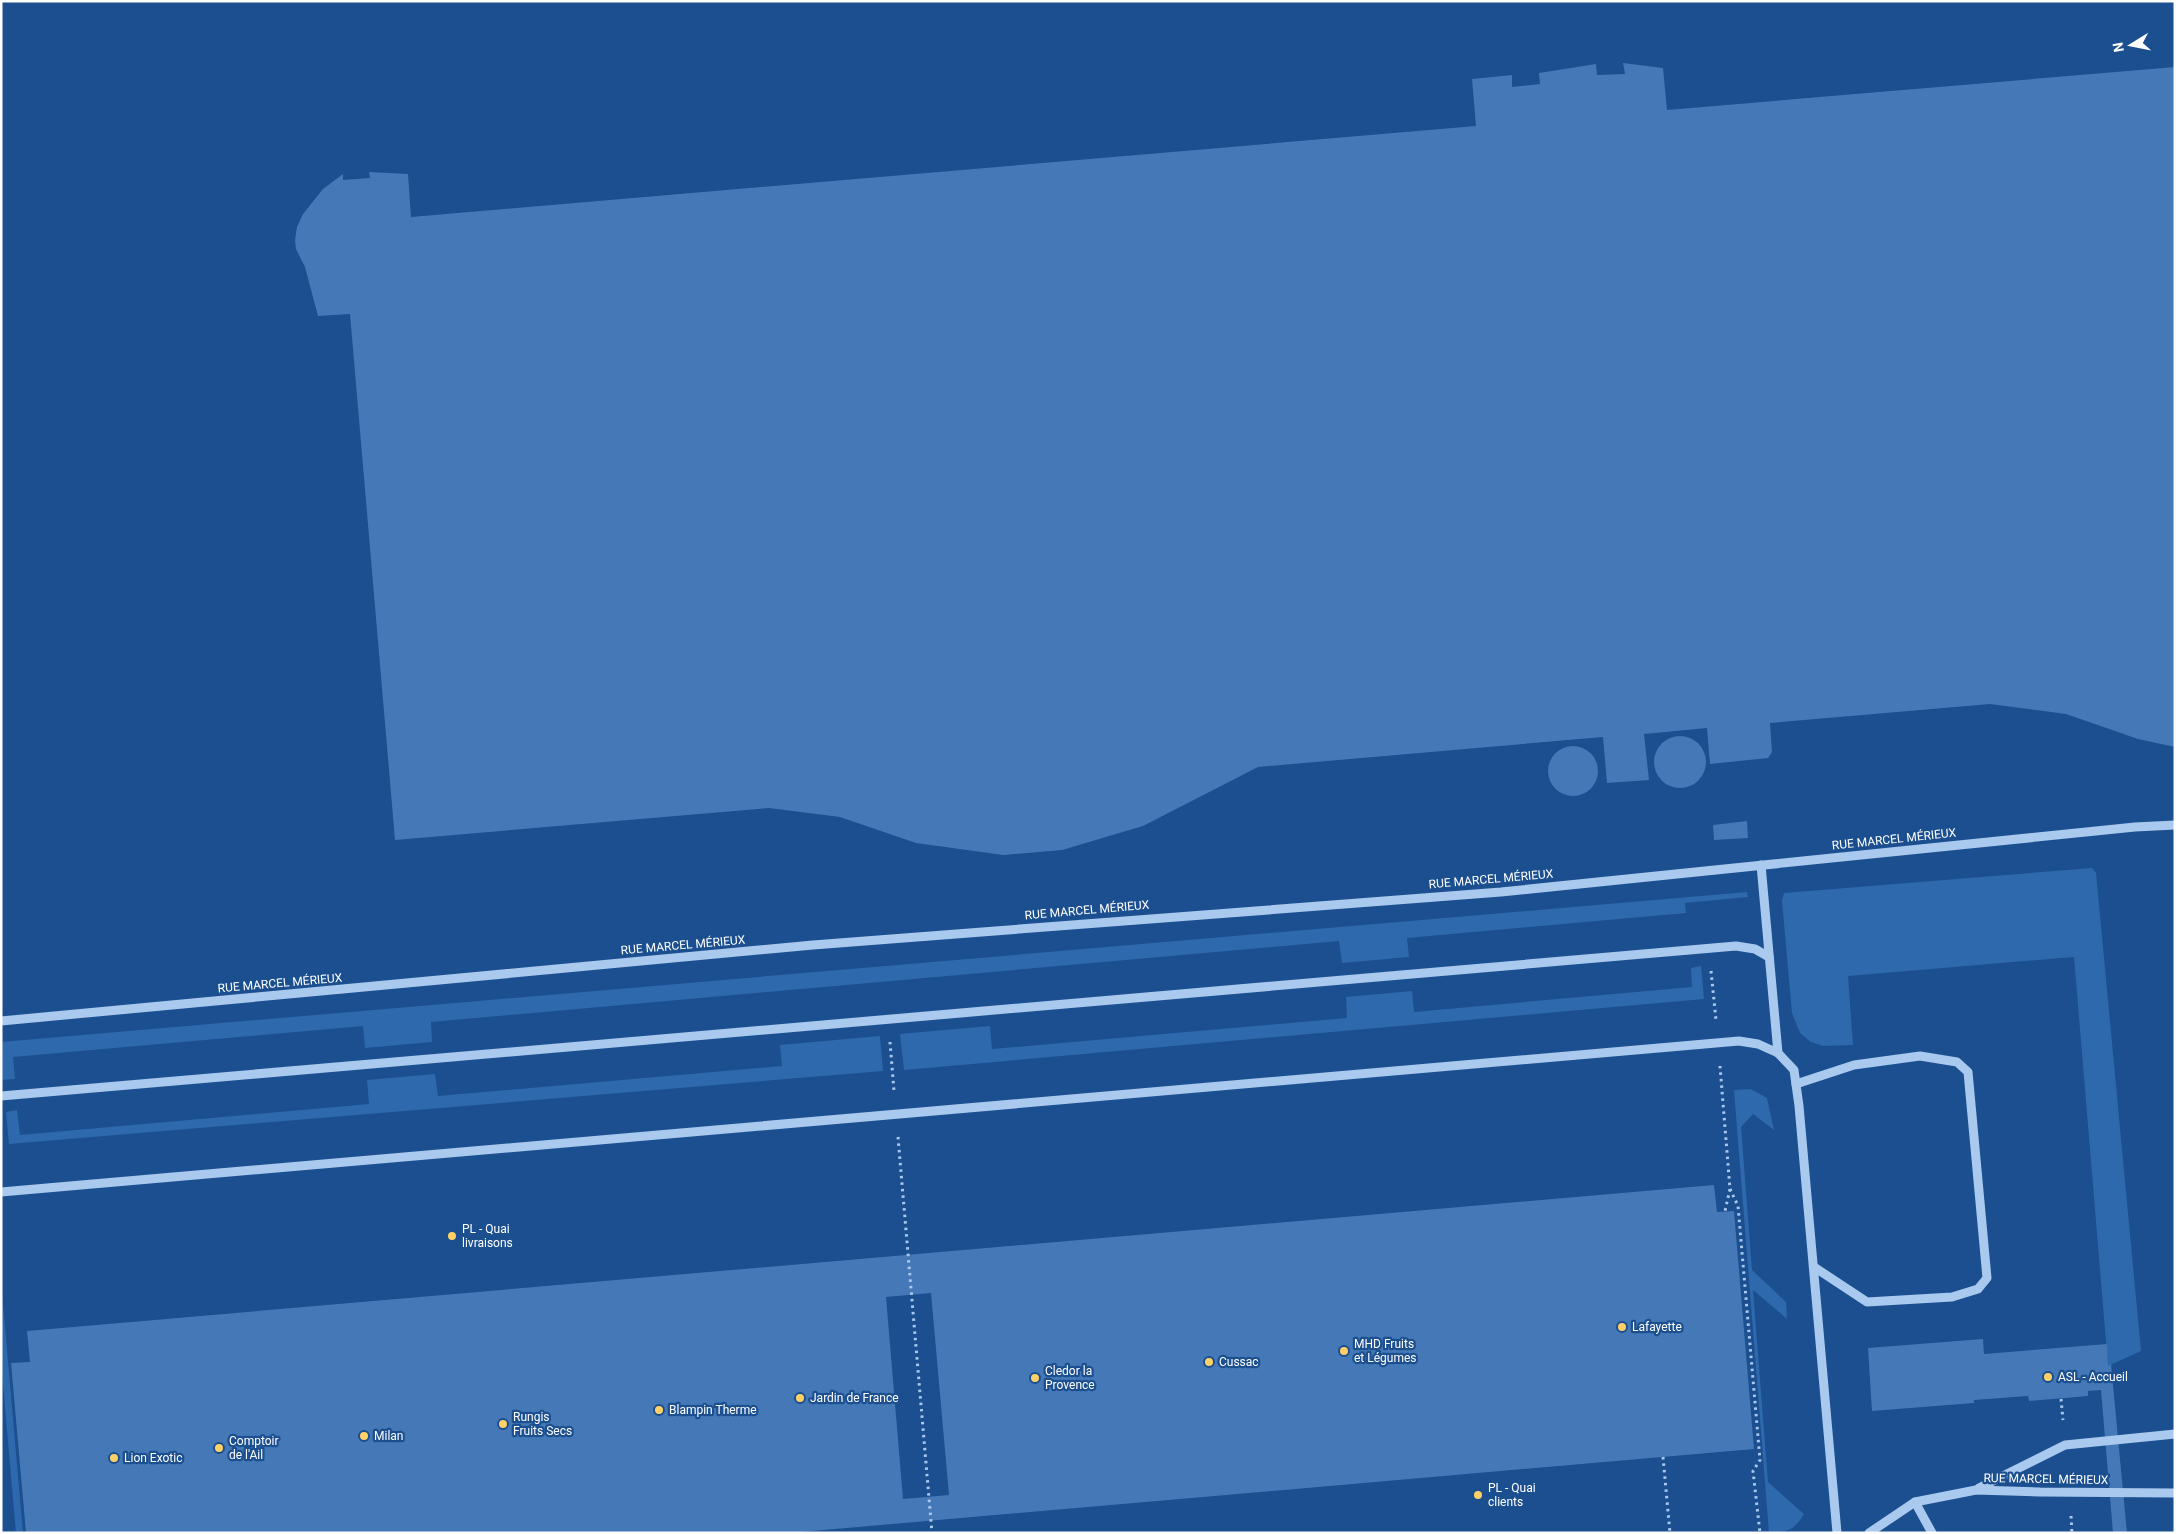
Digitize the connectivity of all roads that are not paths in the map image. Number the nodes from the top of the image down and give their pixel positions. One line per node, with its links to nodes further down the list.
1 (2175, 825): 2 (street, RUE MARCEL MÉRIEUX)
2 (1761, 865): 3 (street); 4 (street, RUE MARCEL MÉRIEUX)
3 (1769, 957): 5 (street); 7 (street)
4 (1, 1021)
5 (1778, 1053): 6 (street); 8 (street)
6 (1796, 1084): 9 (street); 9 (street)
7 (1, 1096)
8 (1, 1192)
9 (1814, 1266): 14 (street)
10 (2175, 1434): 11 (street, RUE MARCEL MÉRIEUX)
11 (1976, 1490): 12 (street, RUE MARCEL MÉRIEUX); 13 (street)
12 (2175, 1493)
13 (1915, 1502): 15 (street); 16 (street)
14 (1837, 1533)
15 (1869, 1533)
16 (1932, 1533)

